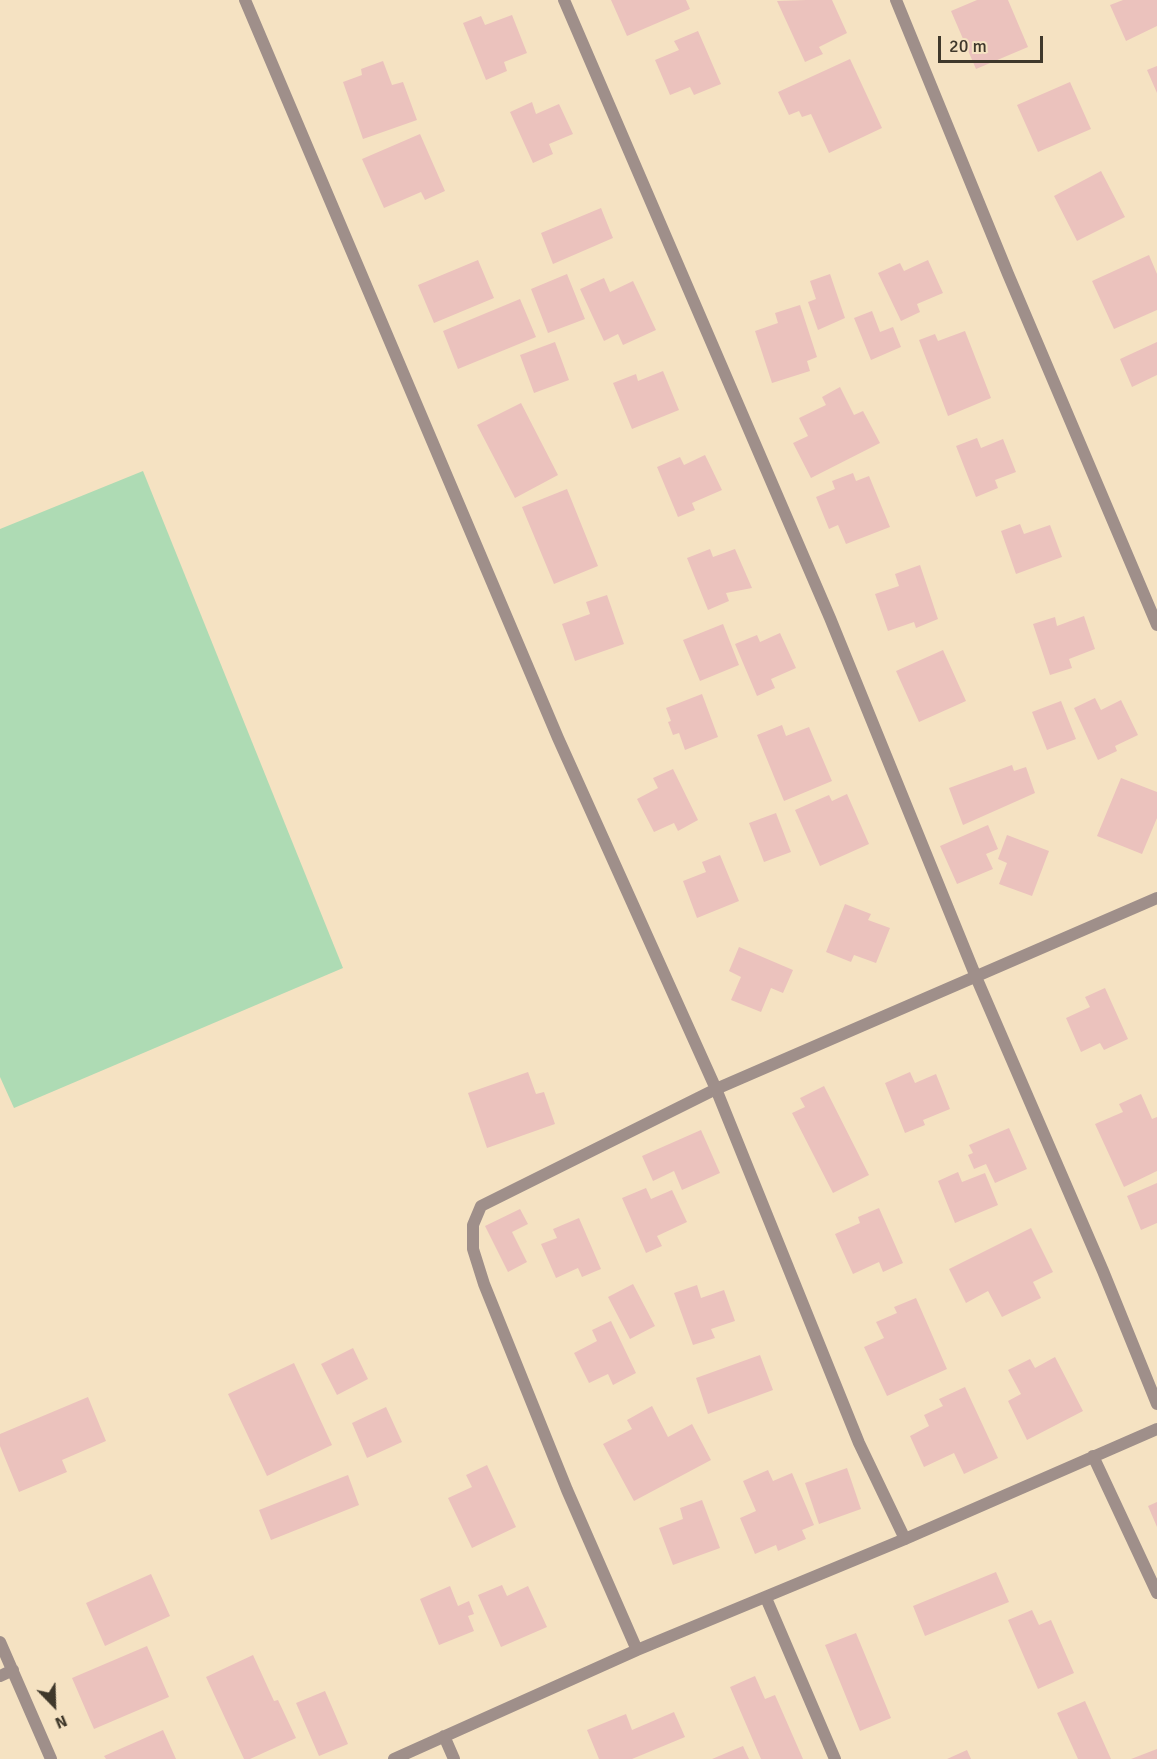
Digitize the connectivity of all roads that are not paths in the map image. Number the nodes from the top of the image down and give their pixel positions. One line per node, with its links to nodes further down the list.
1 (245, 0): 7 (street)
2 (564, 0): 6 (street)
3 (896, 0): 4 (street)
4 (1157, 625)
5 (1157, 898): 6 (street)
6 (976, 978): 7 (street); 8 (street)
7 (716, 1089): 11 (street); 15 (street)
8 (1157, 1404)
9 (1157, 1428): 10 (street)
10 (1093, 1456): 11 (street); 12 (street)
11 (905, 1539): 13 (street)
12 (1157, 1593)
13 (766, 1598): 15 (street); 22 (street)
14 (0, 1642): 16 (street)
15 (637, 1650): 18 (street)
16 (13, 1670): 17 (street); 19 (street)
17 (0, 1676)
18 (444, 1736): 20 (street); 21 (street)
19 (51, 1759)
20 (394, 1759)
21 (454, 1759)
22 (835, 1759)

